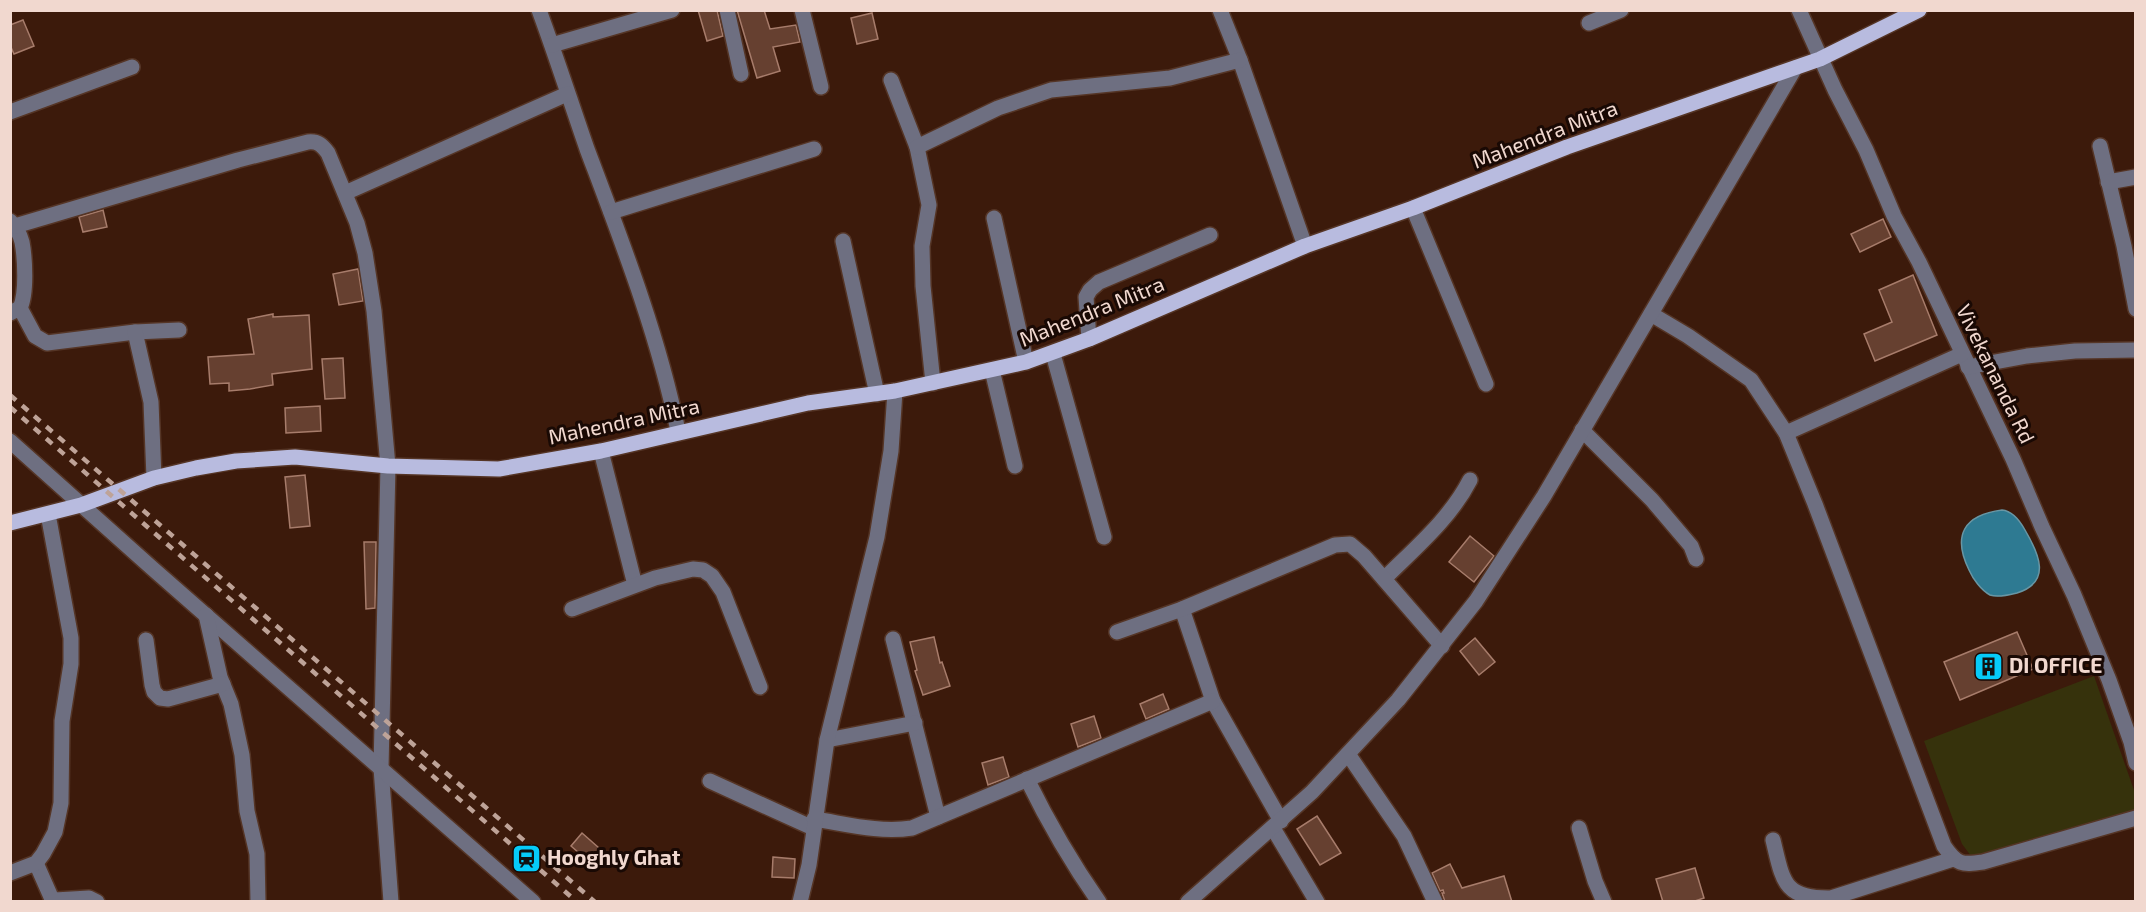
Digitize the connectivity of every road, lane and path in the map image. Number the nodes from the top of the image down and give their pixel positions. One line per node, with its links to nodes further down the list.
1 (539, 10): 11 (street)
2 (672, 10): 11 (street)
3 (727, 10): 16 (street)
4 (802, 10): 18 (street)
5 (1220, 10): 13 (street)
6 (1621, 10): 10 (street)
7 (1799, 10): 12 (street, Vivekananda Rd)
8 (1919, 10): 9 (main road, Mahendra Mitra)
9 (1895, 15): 12 (main road, Mahendra Mitra)
10 (1589, 23)
11 (552, 45): 19 (street)
12 (1820, 59): 15 (main road, Mahendra Mitra); 43 (street, Vivekananda Rd)
13 (1240, 60): 22 (street); 34 (street)
14 (132, 67): 20 (street)
15 (1795, 68): 27 (main road, Mahendra Mitra); 37 (street)
16 (741, 74)
17 (891, 80): 22 (street)
18 (821, 87)
19 (567, 93): 26 (street); 28 (street)
20 (10, 112)
21 (2100, 146): 25 (street)
22 (917, 147): 46 (street)
23 (814, 149): 28 (street)
24 (2136, 177): 25 (street)
25 (2108, 182): 33 (street)
26 (345, 193): 30 (street); 55 (street)
27 (1413, 208): 34 (main road, Mahendra Mitra); 47 (street)
28 (611, 212): 51 (street)
29 (994, 218): 44 (street)
30 (13, 224): 36 (street)
31 (1210, 235): 40 (street)
32 (843, 241): 49 (street)
33 (2130, 245): 35 (street)
34 (1305, 246): 40 (main road, Mahendra Mitra)
35 (2136, 309)
36 (15, 310): 39 (street)
37 (1651, 314): 50 (street); 52 (street)
38 (179, 330): 39 (street)
39 (135, 332): 57 (street)
40 (1089, 339): 42 (main road, Mahendra Mitra)
41 (2136, 350): 43 (street)
42 (1053, 354): 44 (main road, Mahendra Mitra); 62 (street)
43 (1965, 361): 52 (street); 79 (street, Vivekananda Rd)
44 (1026, 363): 45 (main road, Mahendra Mitra)
45 (992, 370): 46 (main road, Mahendra Mitra); 56 (street)
46 (933, 383): 48 (main road, Mahendra Mitra)
47 (1486, 384)
48 (896, 391): 49 (main road, Mahendra Mitra); 77 (street)
49 (878, 394): 51 (main road, Mahendra Mitra)
50 (1582, 429): 63 (street); 72 (street)
51 (678, 431): 54 (main road, Mahendra Mitra)
52 (1786, 433): 89 (street)
53 (10, 441): 59 (street)
54 (601, 451): 55 (main road, Mahendra Mitra); 65 (street)
55 (388, 466): 57 (main road, Mahendra Mitra); 80 (street)
56 (1016, 466)
57 (154, 478): 59 (main road, Mahendra Mitra)
58 (1470, 480): 64 (street)
59 (81, 505): 60 (main road, Mahendra Mitra); 68 (street)
60 (48, 514): 61 (main road, Mahendra Mitra); 90 (street)
61 (10, 524)
62 (1104, 537)
63 (1696, 559)
64 (1384, 579): 67 (street); 72 (street)
65 (635, 585): 66 (street); 74 (street)
66 (572, 609)
67 (1182, 609): 69 (street); 75 (street)
68 (206, 615): 73 (street); 80 (street)
69 (1117, 632)
70 (893, 639): 76 (street)
71 (146, 640): 73 (street)
72 (1443, 646): 78 (street)
73 (223, 684): 93 (street)
74 (760, 687)
75 (1213, 701): 81 (street); 86 (street)
76 (915, 723): 77 (street); 83 (street)
77 (827, 740): 85 (street)
78 (1348, 754): 86 (street); 100 (street)
79 (2136, 762)
80 (381, 768): 94 (street); 95 (street)
81 (1027, 779): 83 (street); 97 (street)
82 (710, 781): 85 (street)
83 (938, 817): 85 (street)
84 (2136, 818): 89 (street)
85 (814, 823): 96 (street)
86 (1277, 824): 98 (street); 99 (street)
87 (1579, 828): 101 (street)
88 (1773, 840): 89 (street)
89 (1953, 859)
90 (36, 863): 91 (street); 92 (street)
91 (10, 873)
92 (97, 902)
93 (258, 902)
94 (391, 902)
95 (533, 902)
96 (800, 902)
97 (1099, 902)
98 (1188, 902)
99 (1317, 902)
100 (1435, 902)
101 (1604, 902)

